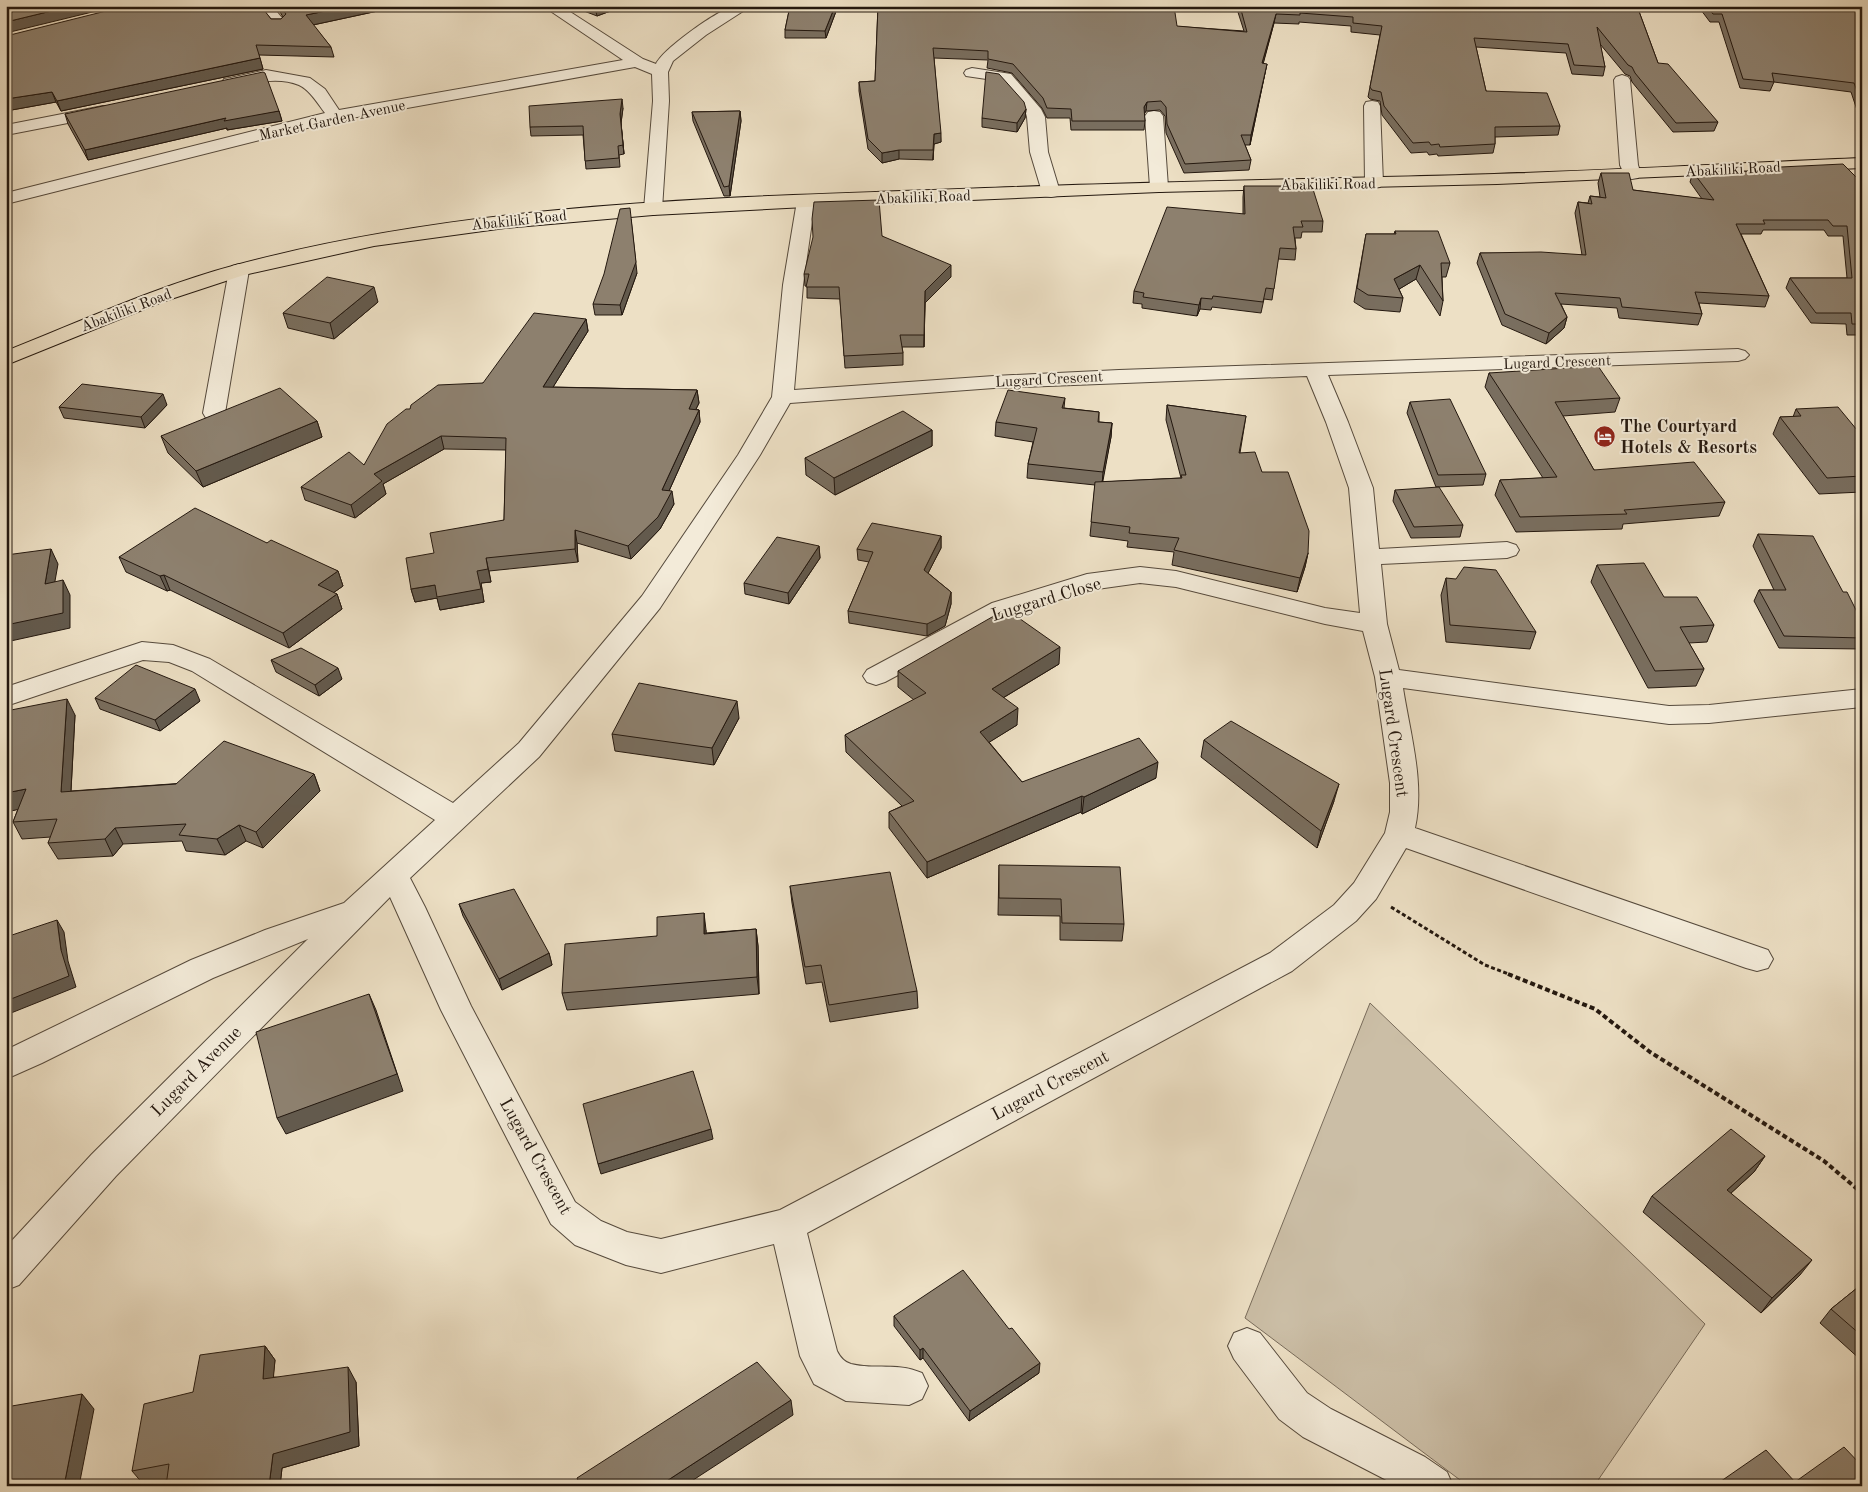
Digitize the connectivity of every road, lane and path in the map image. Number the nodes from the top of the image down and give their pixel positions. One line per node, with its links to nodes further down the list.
1 (277, 6): 4 (street)
2 (550, 6): 5 (street)
3 (744, 6): 6 (street)
4 (280, 24)
5 (637, 62): 6 (street); 12 (street, Market Garden Avenue)
6 (660, 72): 22 (street)
7 (972, 73): 19 (street)
8 (1622, 80): 16 (street)
9 (219, 86): 12 (street)
10 (1372, 106): 17 (street)
11 (114, 108): 14 (street)
12 (335, 116): 20 (street, Market Garden Avenue)
13 (1154, 116): 18 (street)
14 (6, 130)
15 (1862, 163): 16 (main road, Abakiliki Road)
16 (1632, 174): 17 (main road, Abakiliki Road)
17 (1374, 183): 18 (main road, Abakiliki Road)
18 (1159, 187): 19 (main road, Abakiliki Road)
19 (1050, 192): 21 (main road, Abakiliki Road)
20 (6, 199)
21 (806, 201): 22 (main road, Abakiliki Road); 27 (street)
22 (653, 209): 23 (main road, Abakiliki Road)
23 (239, 270): 25 (main road, Abakiliki Road); 28 (street)
24 (1738, 355): 26 (street, Lugard Crescent)
25 (6, 359)
26 (1315, 370): 27 (street, Lugard Crescent); 30 (street, Lugard Crescent)
27 (783, 397): 36 (street, Lugard Avenue)
28 (214, 413)
29 (1507, 550): 30 (street)
30 (1368, 557): 31 (street, Lugard Crescent)
31 (1374, 624): 32 (street, Luggard Close); 33 (street, Lugard Crescent)
32 (876, 676)
33 (1388, 677): 35 (street); 37 (street, Lugard Crescent)
34 (6, 697): 36 (street)
35 (1862, 698)
36 (455, 818): 38 (street, Lugard Avenue)
37 (1399, 834): 39 (street, Lugard Crescent); 41 (street)
38 (393, 875): 40 (street, Lugard Avenue); 44 (street, Lugard Crescent)
39 (1366, 891): 43 (path); 44 (street, Lugard Crescent)
40 (355, 911): 42 (street); 45 (street, Lugard Avenue)
41 (1757, 959)
42 (6, 1065)
43 (1862, 1194)
44 (788, 1225): 47 (street)
45 (6, 1273)
46 (1247, 1346): 48 (street)
47 (909, 1386)
48 (1433, 1486)

